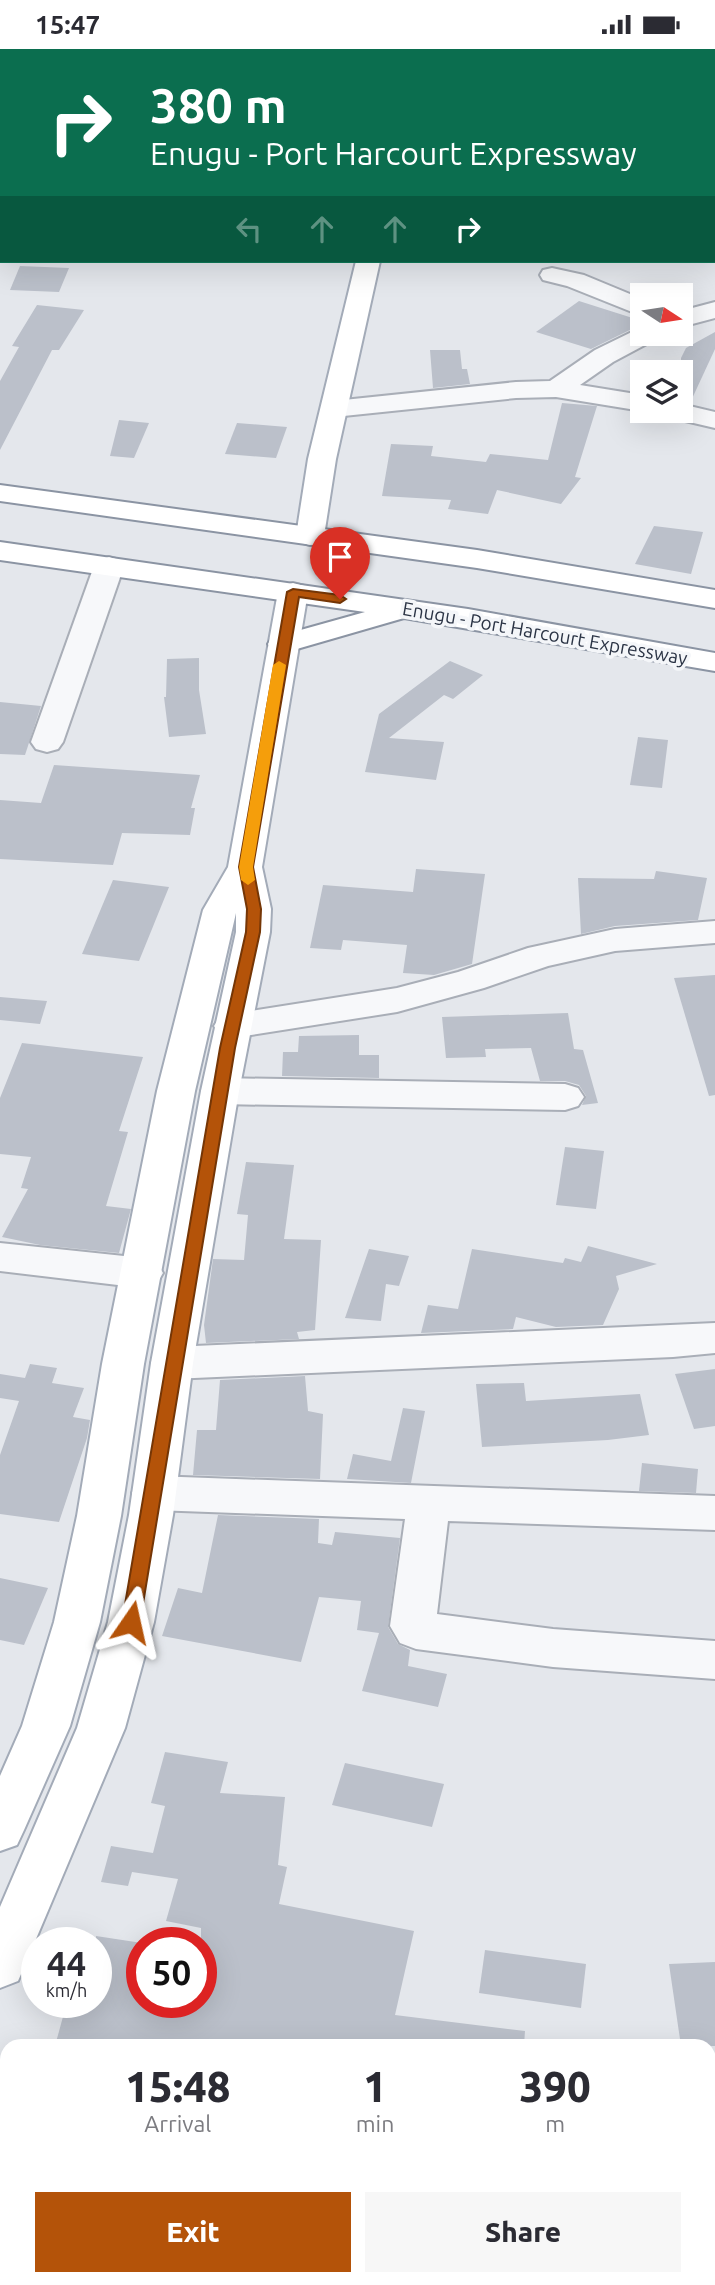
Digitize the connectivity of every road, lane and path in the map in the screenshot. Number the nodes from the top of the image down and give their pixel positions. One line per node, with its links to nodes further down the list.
1 (368, 263): 9 (main road)
2 (552, 275): 3 (street)
3 (630, 303)
4 (715, 310): 5 (street)
5 (693, 316)
6 (630, 343): 7 (street)
7 (556, 389): 8 (street); 9 (street)
8 (630, 401)
9 (334, 409): 13 (main road)
10 (693, 415): 11 (street)
11 (715, 420)
12 (0, 493): 13 (main road)
13 (310, 536): 18 (main road)
14 (0, 551): 15 (main road, Enugu - Port Harcourt Expressway)
15 (110, 566): 16 (main road, Enugu - Port Harcourt Expressway); 22 (street)
16 (214, 580): 17 (main road, Enugu - Port Harcourt Expressway); 20 (main road)
17 (293, 592): 19 (main road, Enugu - Port Harcourt Expressway); 20 (main road)
18 (715, 599)
19 (410, 610): 20 (main road); 21 (main road, Enugu - Port Harcourt Expressway)
20 (285, 637): 23 (main road)
21 (715, 662)
22 (47, 742)
23 (246, 867): 25 (main road); 29 (main road)
24 (715, 932): 25 (street)
25 (232, 1026): 26 (main road)
26 (220, 1091): 27 (street); 31 (main road)
27 (565, 1097)
28 (0, 1257): 29 (street)
29 (143, 1273): 36 (main road)
30 (715, 1338): 31 (street)
31 (173, 1363): 32 (main road)
32 (155, 1493): 33 (street); 37 (main road)
33 (429, 1501): 34 (street); 35 (street)
34 (715, 1513)
35 (715, 1660)
36 (0, 1829)
37 (0, 1965)

